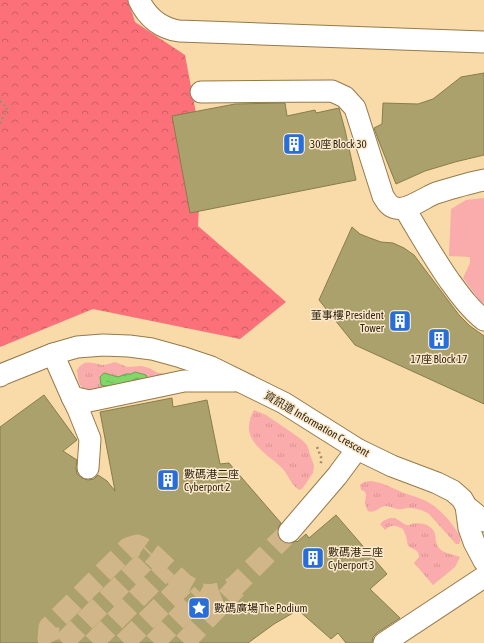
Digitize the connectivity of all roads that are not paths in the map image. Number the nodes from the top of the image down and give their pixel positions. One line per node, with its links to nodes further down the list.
1 (139, 0): 2 (street)
2 (484, 42)
3 (201, 92): 5 (street)
4 (484, 180): 5 (street)
5 (404, 209): 6 (street)
6 (484, 320)
7 (53, 354): 8 (street, 資訊道 Information Crescent); 9 (street, 資訊道 Information Crescent); 10 (street)
8 (0, 376)
9 (239, 381): 10 (street); 11 (street, 資訊道 Information Crescent)
10 (72, 397): 12 (street)
11 (357, 449): 13 (street, 資訊道 Information Crescent); 15 (street)
12 (88, 468)
13 (466, 506): 14 (street, 資訊道 Information Crescent); 16 (street)
14 (484, 521)
15 (289, 532)
16 (484, 561)
17 (484, 577): 18 (street)
18 (384, 643)

